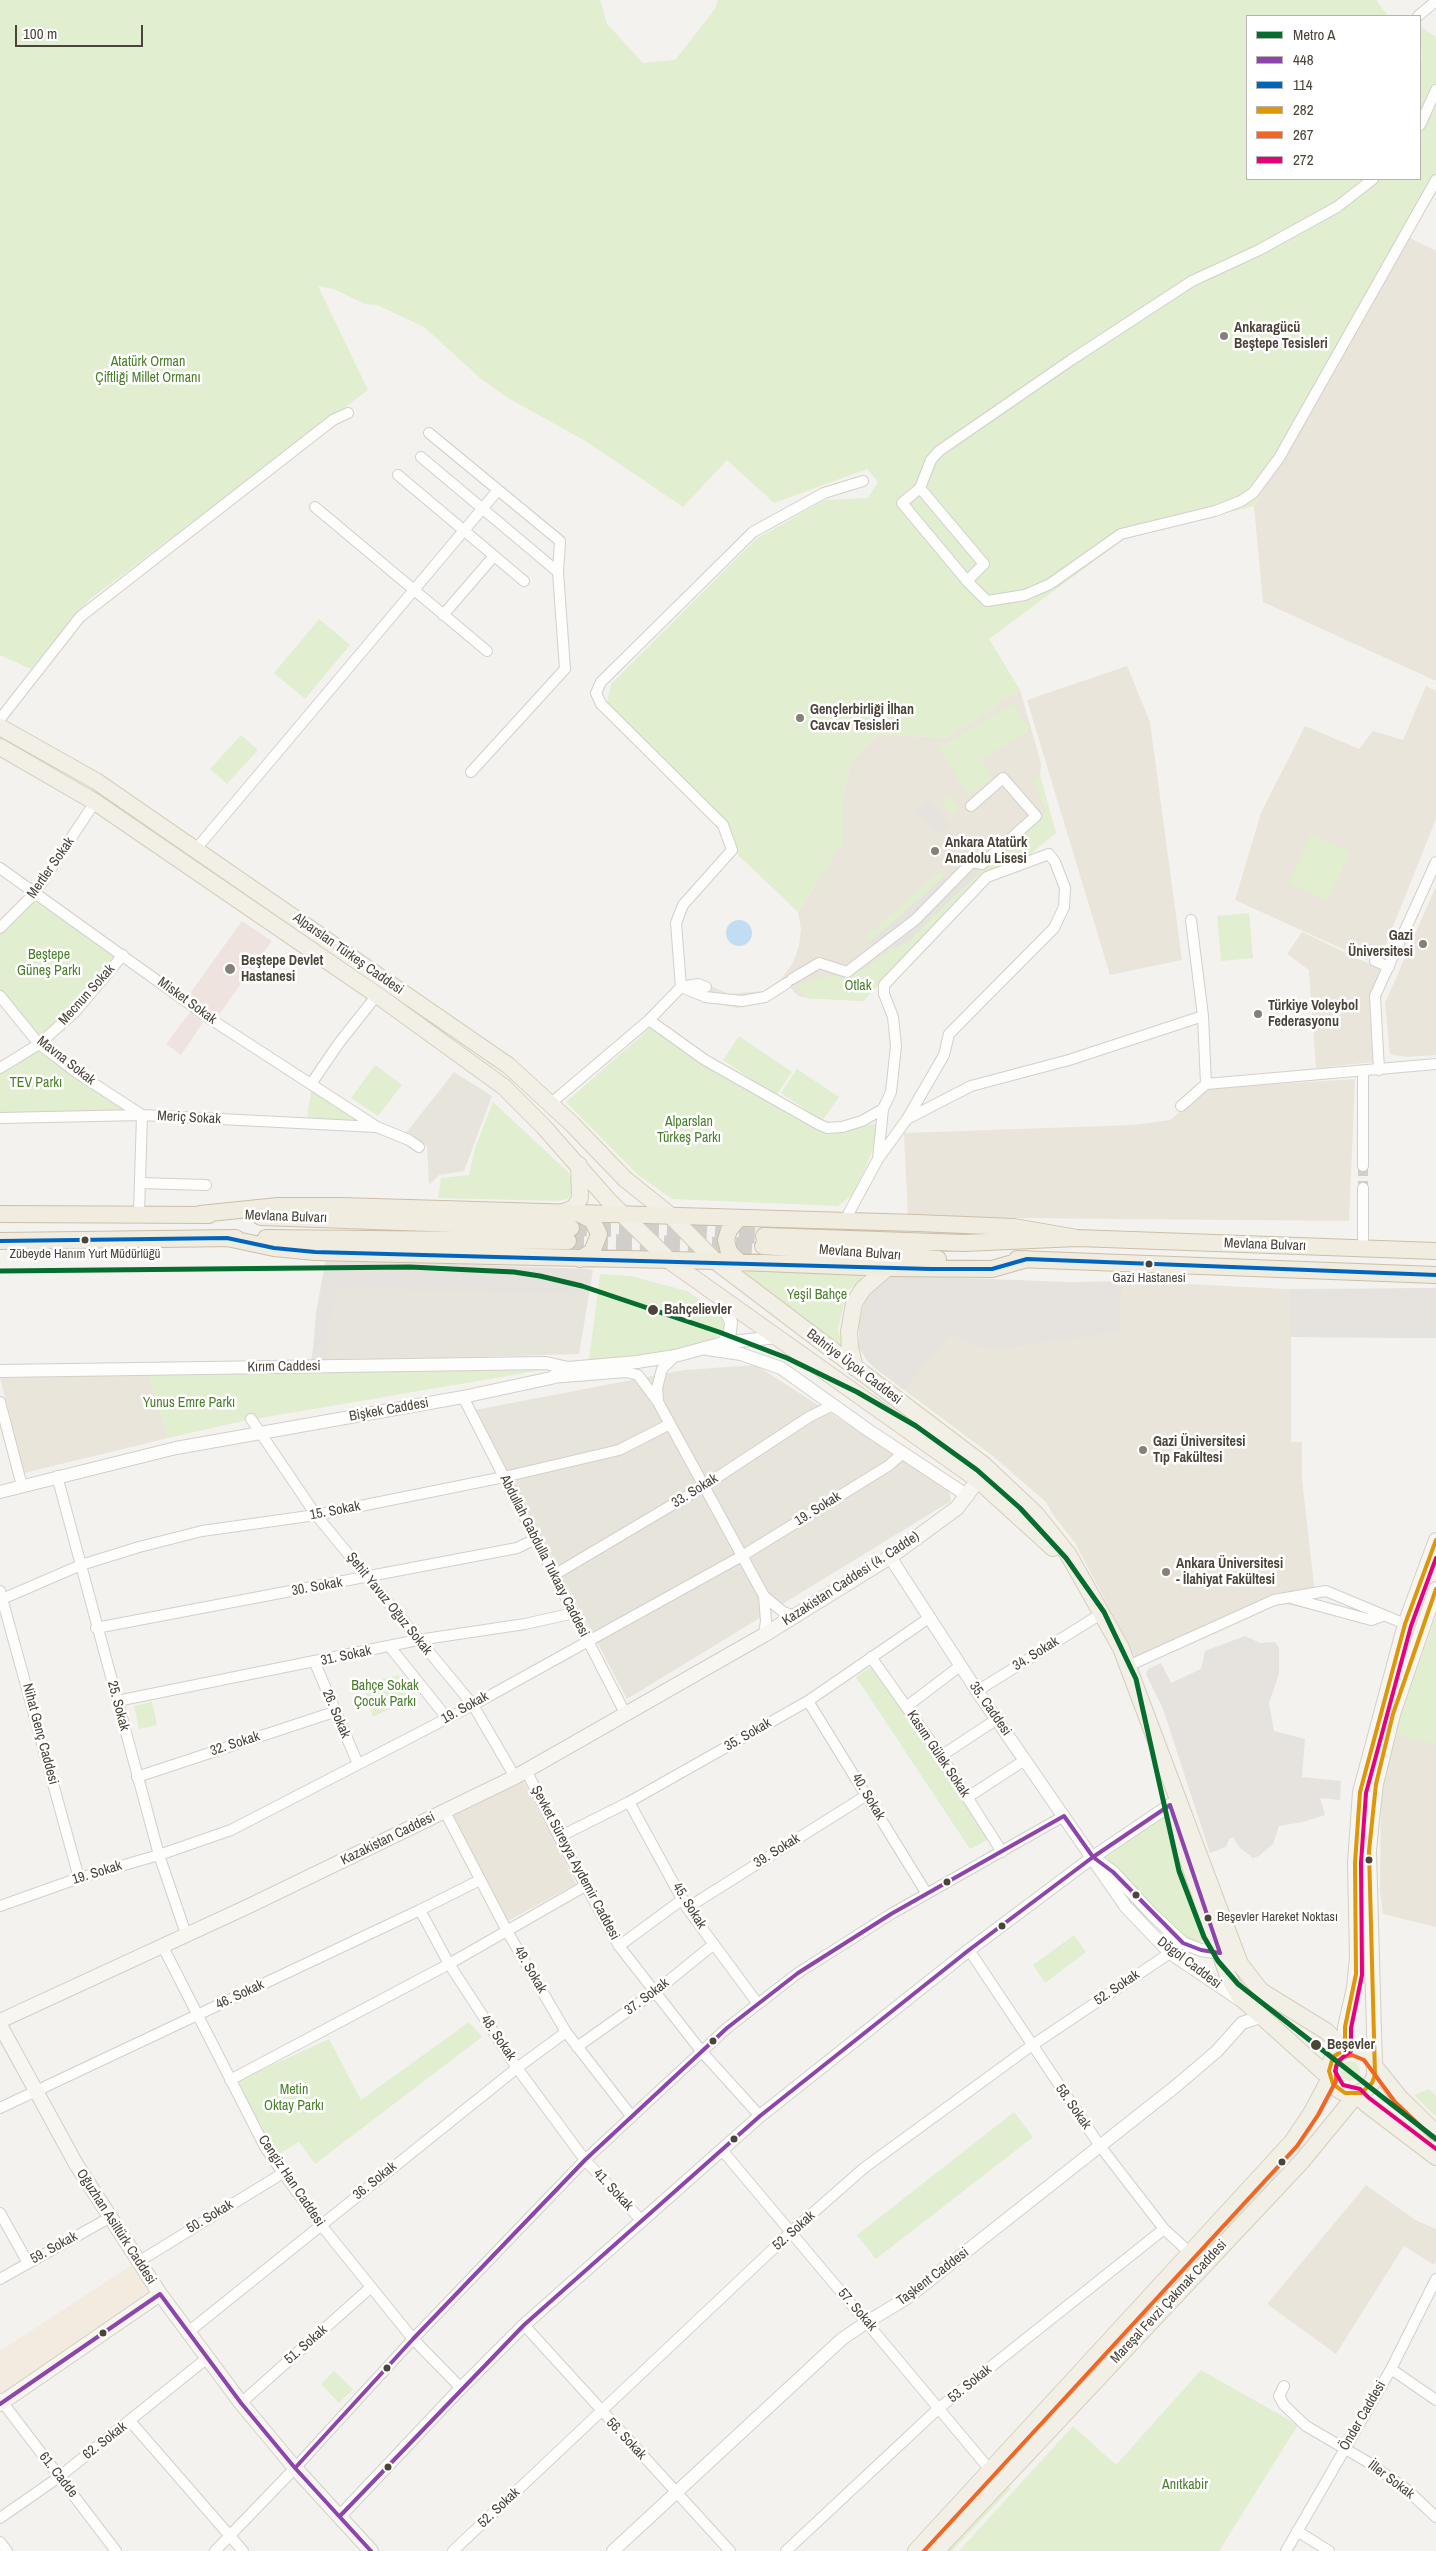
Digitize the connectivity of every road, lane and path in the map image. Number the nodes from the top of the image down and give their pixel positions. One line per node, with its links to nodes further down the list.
1 (1436, 1): 2 (street)
2 (1419, 15)
3 (1436, 90): 4 (street)
4 (1421, 123)
5 (1373, 180): 12 (street)
6 (1436, 180): 20 (street)
7 (348, 413): 24 (street)
8 (429, 433): 13 (street)
9 (421, 457): 15 (street)
10 (398, 475): 16 (street)
11 (863, 481): 39 (street)
12 (920, 488): 20 (street); 20 (street)
13 (498, 490): 15 (street); 18 (street)
14 (314, 507): 21 (street)
15 (483, 508): 16 (street); 18 (street)
16 (464, 531): 17 (street); 21 (street)
17 (494, 556): 19 (street); 22 (street)
18 (558, 572): 27 (street)
19 (524, 581)
20 (966, 581)
21 (415, 591): 22 (street); 30 (street)
22 (444, 615): 23 (street)
23 (487, 651)
24 (0, 719)
25 (0, 727): 30 (main road, Alparslan Türkeş Caddesi)
26 (0, 747): 28 (main road, Alparslan Türkeş Caddesi)
27 (471, 772)
28 (95, 802): 33 (street, Mertler Sokak); 40 (main road, Alparslan Türkeş Caddesi)
29 (971, 806): 39 (street)
30 (196, 848): 51 (main road, Alparslan Türkeş Caddesi)
31 (1436, 862): 38 (street)
32 (0, 868): 33 (street, Misket Sokak)
33 (34, 894): 35 (street, Mertler Sokak); 36 (street, Misket Sokak)
34 (1192, 920): 42 (street)
35 (0, 928)
36 (123, 955): 44 (street, Mecnun Sokak); 49 (street, Misket Sokak)
37 (1375, 961): 38 (street)
38 (1389, 967): 47 (street)
39 (681, 987): 43 (street)
40 (377, 995): 49 (street); 60 (main road, Alparslan Türkeş Caddesi)
41 (0, 996): 44 (street, Mavna Sokak)
42 (1203, 1016): 50 (street); 56 (street)
43 (648, 1020): 51 (street); 53 (street)
44 (39, 1044): 46 (street, Mecnun Sokak); 54 (street, Mavna Sokak)
45 (1436, 1064): 47 (street)
46 (0, 1068)
47 (1379, 1070): 48 (street)
48 (1363, 1071): 50 (street); 61 (street)
49 (311, 1084): 57 (street, Misket Sokak)
50 (1206, 1084): 52 (street)
51 (550, 1104): 70 (main road, Alparslan Türkeş Caddesi)
52 (1181, 1106)
53 (882, 1109): 56 (street); 59 (street)
54 (142, 1115): 55 (street, Meriç Sokak); 57 (street, Meriç Sokak); 62 (street)
55 (0, 1118)
56 (907, 1119): 59 (street)
57 (378, 1127): 58 (street)
58 (419, 1147)
59 (878, 1159): 72 (street)
60 (579, 1164): 66 (main road); 69 (main road, Alparslan Türkeş Caddesi)
61 (1363, 1166)
62 (141, 1183): 63 (street); 65 (street)
63 (206, 1185)
64 (1363, 1188): 77 (street)
65 (139, 1213): 67 (highway, Mevlana Bulvarı); 68 (highway, Mevlana Bulvarı)
66 (561, 1213): 68 (highway); 73 (highway)
67 (0, 1214)
68 (200, 1214): 73 (highway, Mevlana Bulvarı)
69 (625, 1215): 70 (highway); 73 (highway); 81 (main road, Alparslan Türkeş Caddesi)
70 (670, 1215): 71 (highway); 82 (main road, Bahriye Üçok Caddesi)
71 (739, 1218): 72 (highway); 83 (highway)
72 (845, 1220): 75 (highway)
73 (573, 1228): 74 (highway, Mevlana Bulvarı); 79 (highway)
74 (227, 1238): 76 (highway, Mevlana Bulvarı); 79 (highway)
75 (1077, 1238): 77 (highway, Mevlana Bulvarı); 80 (highway, Mevlana Bulvarı)
76 (0, 1241)
77 (1363, 1248): 78 (highway, Mevlana Bulvarı)
78 (1436, 1251)
79 (580, 1259): 81 (highway)
80 (1027, 1259): 84 (highway); 85 (highway, Mevlana Bulvarı)
81 (671, 1262): 82 (highway); 86 (main road, Bahriye Üçok Caddesi)
82 (715, 1262): 83 (highway); 87 (main road, Bahriye Üçok Caddesi)
83 (740, 1263): 84 (highway)
84 (887, 1268): 93 (main road)
85 (1436, 1275)
86 (717, 1293): 88 (main road, Bahriye Üçok Caddesi); 89 (street)
87 (794, 1322): 88 (main road); 93 (main road, Bahriye Üçok Caddesi)
88 (777, 1337): 89 (street, Bişkek Caddesi); 104 (main road, Bahriye Üçok Caddesi)
89 (724, 1342): 90 (street, Bişkek Caddesi)
90 (701, 1349): 91 (street, Bişkek Caddesi); 99 (street)
91 (675, 1356): 92 (street, Bişkek Caddesi); 98 (street)
92 (568, 1368): 94 (street, Kırım Caddesi); 95 (street, Bişkek Caddesi)
93 (855, 1368): 104 (main road, Bahriye Üçok Caddesi)
94 (0, 1371)
95 (551, 1378): 96 (street, Bişkek Caddesi); 98 (street)
96 (463, 1397): 102 (street, Bişkek Caddesi); 106 (street, Abdullah Gabdulla Tukaay Caddesi)
97 (0, 1402): 107 (street)
98 (658, 1402): 101 (street)
99 (834, 1404): 103 (street); 108 (street, 33. Sokak)
100 (251, 1419): 102 (street, Şehit Yavuz Oğuz Sokak)
101 (670, 1424): 106 (street, 15. Sokak); 108 (street)
102 (260, 1431): 105 (street, Bişkek Caddesi); 111 (street, Şehit Yavuz Oğuz Sokak)
103 (903, 1453): 110 (street); 114 (street, 19. Sokak)
104 (981, 1472): 110 (main road, Kazakistan Caddesi (4. Cadde)); 128 (main road, Bahriye Üçok Caddesi); 139 (main road, Bahriye Üçok Caddesi)
105 (57, 1476): 107 (street, Bişkek Caddesi); 116 (street, 25. Sokak)
106 (504, 1477): 111 (street, 15. Sokak); 112 (street, Abdullah Gabdulla Tukaay Caddesi)
107 (22, 1486): 109 (street, Bişkek Caddesi)
108 (704, 1486): 114 (street); 117 (street, 33. Sokak)
109 (0, 1492)
110 (968, 1496): 115 (main road, Kazakistan Caddesi (4. Cadde))
111 (316, 1515): 116 (street, 15. Sokak); 118 (street, Şehit Yavuz Oğuz Sokak)
112 (536, 1539): 117 (street, Abdullah Gabdulla Tukaay Caddesi); 118 (street, 30. Sokak)
113 (1436, 1540): 130 (main road)
114 (742, 1556): 121 (street); 134 (street, 19. Sokak)
115 (890, 1557): 126 (main road, Kazakistan Caddesi (4. Cadde)); 129 (street, 35. Caddesi)
116 (80, 1565): 122 (street, 15. Sokak); 131 (street, 25. Sokak)
117 (554, 1575): 125 (street, Abdullah Gabdulla Tukaay Caddesi)
118 (367, 1578): 131 (street, 30. Sokak); 133 (street, Şehit Yavuz Oğuz Sokak)
119 (1436, 1589): 192 (main road)
120 (1326, 1591): 123 (street); 124 (street); 127 (street)
121 (764, 1596): 126 (street); 132 (street)
122 (1, 1597): 164 (street, Nihat Genç Caddesi)
123 (1290, 1598): 124 (street); 139 (street)
124 (1325, 1608): 127 (street)
125 (574, 1613): 133 (street, 31. Sokak); 134 (street, Abdullah Gabdulla Tukaay Caddesi)
126 (795, 1616): 132 (main road, Kazakistan Caddesi (4. Cadde))
127 (1382, 1616): 130 (street)
128 (1096, 1617): 140 (street, 34. Sokak); 157 (main road, Bahriye Üçok Caddesi)
129 (928, 1618): 136 (street, 35. Sokak); 138 (street, 35. Caddesi)
130 (1405, 1624): 190 (main road)
131 (96, 1628): 141 (street, 25. Sokak)
132 (764, 1635): 146 (main road, Kazakistan Caddesi)
133 (418, 1640): 135 (street, 31. Sokak); 143 (street, Şehit Yavuz Oğuz Sokak)
134 (587, 1640): 143 (street, 19. Sokak); 146 (street, Abdullah Gabdulla Tukaay Caddesi)
135 (390, 1646): 137 (street, 31. Sokak); 147 (street)
136 (871, 1657): 142 (street, 35. Sokak); 144 (street, Kasım Gülek Sokak)
137 (315, 1663): 141 (street, 31. Sokak); 145 (street, 26. Sokak)
138 (960, 1666): 140 (street, 35. Caddesi); 144 (street)
139 (1128, 1666): 177 (main road, Bahriye Üçok Caddesi)
140 (977, 1691): 148 (street, 35. Caddesi)
141 (118, 1701): 153 (street, 25. Sokak)
142 (808, 1701): 154 (street, 40. Sokak); 156 (street, 35. Sokak)
143 (473, 1705): 147 (street, 19. Sokak); 152 (street, Şehit Yavuz Oğuz Sokak)
144 (906, 1707): 149 (street, Kasım Gülek Sokak)
145 (334, 1712): 151 (street, 26. Sokak); 153 (street, 32. Sokak)
146 (626, 1715): 152 (main road, Kazakistan Caddesi)
147 (447, 1718): 151 (street, 19. Sokak)
148 (996, 1719): 149 (street); 150 (street, 35. Caddesi)
149 (941, 1756): 155 (street, Kasım Gülek Sokak)
150 (1025, 1760): 155 (street); 159 (street, 35. Caddesi)
151 (358, 1764): 162 (street, 19. Sokak)
152 (520, 1774): 158 (main road, Kazakistan Caddesi); 160 (street, Şevket Süreyya Aydemir Caddesi)
153 (137, 1777): 162 (street, 25. Sokak)
154 (867, 1794): 167 (street, 40. Sokak); 168 (street, 39. Sokak)
155 (968, 1797): 161 (street, Kasım Gülek Sokak)
156 (629, 1802): 160 (street, 35. Sokak); 168 (street, 45. Sokak)
157 (1170, 1805): 163 (street); 177 (main road, Bahriye Üçok Caddesi)
158 (445, 1812): 165 (street, 49. Sokak); 172 (main road, Kazakistan Caddesi)
159 (1064, 1816): 161 (street); 163 (street, 35. Caddesi)
160 (559, 1837): 166 (street, Şevket Süreyya Aydemir Caddesi)
161 (1002, 1852): 167 (street)
162 (158, 1855): 164 (street, 19. Sokak); 172 (street, 25. Sokak)
163 (1094, 1857): 176 (street); 177 (street, Dögol Caddesi); 178 (street, Dögol Caddesi)
164 (79, 1878): 169 (street, 19. Sokak)
165 (480, 1880): 170 (street, 46. Sokak); 171 (street, 49. Sokak)
166 (585, 1886): 171 (street); 175 (street, Şevket Süreyya Aydemir Caddesi)
167 (927, 1894): 182 (street)
168 (685, 1903): 173 (street, 45. Sokak); 175 (street, 39. Sokak)
169 (0, 1906)
170 (420, 1910): 179 (street, 48. Sokak); 183 (street, 46. Sokak)
171 (507, 1931): 179 (street); 187 (street, 49. Sokak)
172 (186, 1934): 174 (main road, Kazakistan Caddesi)
173 (714, 1944): 180 (street, 37. Sokak); 182 (street, 45. Sokak)
174 (162, 1945): 183 (street, Cengiz Han Caddesi); 185 (main road, Kazakistan Caddesi)
175 (619, 1946): 180 (street, Şevket Süreyya Aydemir Caddesi)
176 (969, 1950): 188 (street, 58. Sokak); 200 (street)
177 (1228, 1950): 181 (main road, Dögol Caddesi); 190 (main road)
178 (1170, 1953): 181 (street, Dögol Caddesi); 188 (street, 52. Sokak)
179 (449, 1964): 193 (street, 48. Sokak); 195 (street)
180 (656, 1991): 189 (street, 37. Sokak); 191 (street, Şevket Süreyya Aydemir Caddesi)
181 (1244, 2003): 184 (main road, Dögol Caddesi)
182 (758, 2004): 191 (street)
183 (197, 2015): 195 (street, Cengiz Han Caddesi); 196 (street, 46. Sokak)
184 (1263, 2016): 194 (main road, Dögol Caddesi); 202 (street, Taşkent Caddesi)
185 (0, 2020)
186 (0, 2026): 196 (main road, Oğuzhan Asiltürk Caddesi)
187 (566, 2032): 189 (street, 49. Sokak); 193 (street, 36. Sokak)
188 (1031, 2046): 202 (street, 58. Sokak); 212 (street, 52. Sokak)
189 (577, 2048): 199 (street, 49. Sokak)
190 (1345, 2049): 192 (main road); 194 (main road)
191 (702, 2052): 199 (street); 200 (street, Şevket Süreyya Aydemir Caddesi)
192 (1375, 2067): 197 (main road); 201 (main road)
193 (517, 2068): 205 (street, 48. Sokak); 210 (street, 36. Sokak)
194 (1330, 2078): 197 (main road); 213 (main road, Mareşal Fevzi Çakmak Caddesi)
195 (230, 2080): 206 (street, Cengiz Han Caddesi)
196 (35, 2091): 198 (street, 46. Sokak); 208 (main road, Oğuzhan Asiltürk Caddesi)
197 (1357, 2094): 204 (main road); 256 (main road, Mareşal Fevzi Çakmak Caddesi)
198 (0, 2108)
199 (632, 2116): 205 (street)
200 (760, 2116): 203 (street)
201 (1436, 2133)
202 (1100, 2146): 211 (street, 58. Sokak); 221 (street, Taşkent Caddesi)
203 (722, 2150): 209 (street); 212 (street, 57. Sokak)
204 (1436, 2158)
205 (585, 2160): 209 (street, 41. Sokak); 224 (street)
206 (283, 2173): 210 (street, Cengiz Han Caddesi); 214 (street, 50. Sokak)
207 (0, 2213): 215 (street)
208 (108, 2218): 214 (main road, Oğuzhan Asiltürk Caddesi); 215 (street, 59. Sokak)
209 (641, 2220): 222 (street)
210 (321, 2225): 218 (street, Cengiz Han Caddesi); 223 (street, 36. Sokak)
211 (1164, 2229): 213 (street, 58. Sokak); 232 (street, 53. Sokak)
212 (790, 2233): 221 (street, 57. Sokak); 233 (street, 52. Sokak)
213 (1190, 2253): 237 (main road, Mareşal Fevzi Çakmak Caddesi)
214 (138, 2262): 219 (main road, Oğuzhan Asiltürk Caddesi)
215 (28, 2263): 216 (street, 59. Sokak)
216 (0, 2279)
217 (1436, 2279): 220 (street, Önder Caddesi)
218 (370, 2288): 224 (street, Cengiz Han Caddesi); 231 (street, 51. Sokak)
219 (160, 2294): 223 (main road, Oğuzhan Asiltürk Caddesi); 230 (main road)
220 (1432, 2295): 226 (street, Önder Caddesi)
221 (867, 2322): 232 (street, 57. Sokak); 239 (street, Taşkent Caddesi)
222 (524, 2325): 228 (street); 233 (street, 56. Sokak)
223 (187, 2333): 225 (main road, Oğuzhan Asiltürk Caddesi)
224 (413, 2339): 228 (street, Cengiz Han Caddesi); 236 (street)
225 (206, 2359): 231 (main road, Oğuzhan Asiltürk Caddesi); 234 (street, 62. Sokak)
226 (1391, 2369): 229 (street); 235 (street, Önder Caddesi)
227 (1284, 2386): 235 (street, İller Sokak)
228 (461, 2388): 240 (street)
229 (1436, 2400)
230 (1, 2402): 238 (street, 61. Cadde)
231 (240, 2403): 236 (main road, Oğuzhan Asiltürk Caddesi)
232 (939, 2408): 237 (street, 57. Sokak); 254 (street, 53. Sokak)
233 (601, 2412): 239 (street, 56. Sokak); 251 (street, 52. Sokak)
234 (130, 2421): 238 (street, 62. Sokak); 244 (street)
235 (1344, 2447): 241 (street, İller Sokak); 243 (street, Önder Caddesi)
236 (295, 2468): 240 (main road, Oğuzhan Asiltürk Caddesi); 244 (street)
237 (991, 2471): 255 (main road, Mareşal Fevzi Çakmak Caddesi)
238 (59, 2477): 242 (street, 62. Sokak); 247 (street, 61. Cadde)
239 (676, 2494): 252 (street, Taşkent Caddesi); 253 (street, 56. Sokak)
240 (340, 2516): 250 (main road, Oğuzhan Asiltürk Caddesi)
241 (1436, 2517)
242 (0, 2518)
243 (1298, 2531): 257 (street, Önder Caddesi); 258 (street)
244 (229, 2536): 248 (street); 249 (street)
245 (0, 2542): 246 (street)
246 (7, 2551)
247 (116, 2551)
248 (215, 2551)
249 (242, 2551)
250 (371, 2551)
251 (453, 2551)
252 (612, 2551)
253 (730, 2551)
254 (786, 2551)
255 (916, 2551)
256 (936, 2551)
257 (1286, 2551)
258 (1329, 2551)

